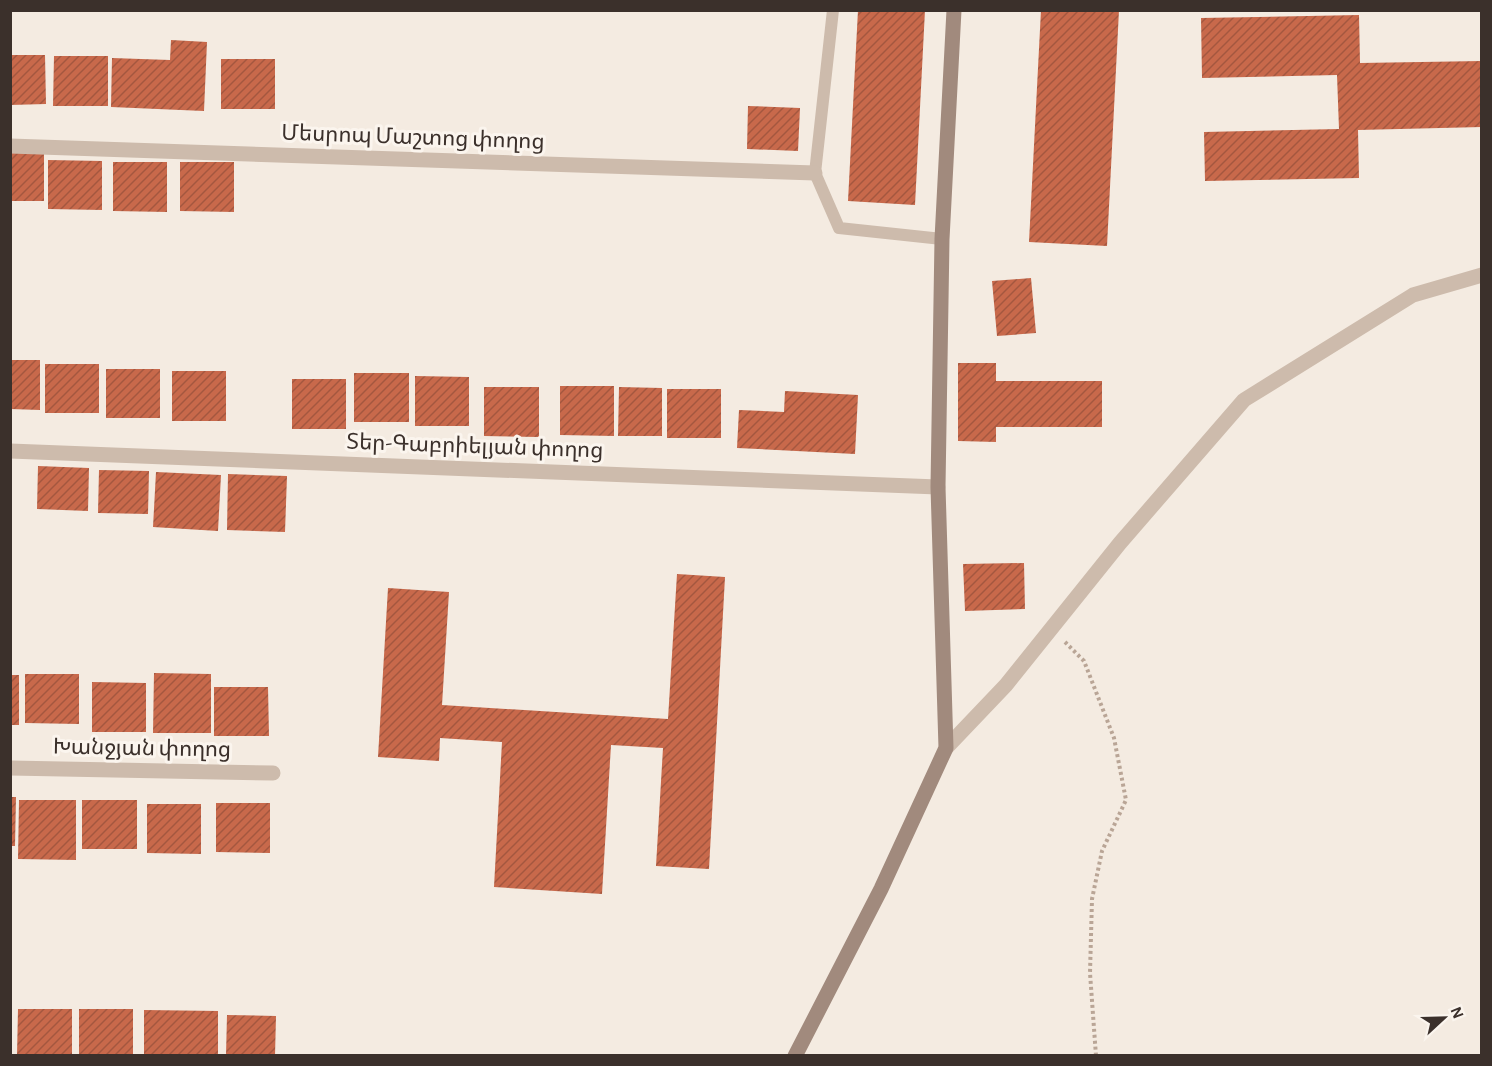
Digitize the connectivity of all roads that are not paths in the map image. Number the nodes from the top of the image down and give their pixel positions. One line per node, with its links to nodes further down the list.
1 (833, 10): 4 (lane)
2 (954, 10): 5 (street)
3 (10, 146): 4 (street, Մեսրոպ Մաշտոց փողոց)
4 (815, 173): 5 (lane)
5 (942, 238): 8 (street)
6 (1482, 275): 9 (street)
7 (10, 451): 8 (street, Տեր-Գաբրիելյան փողոց)
8 (938, 487): 9 (street)
9 (946, 748): 12 (street)
10 (10, 768): 11 (street, Խանջյան փողոց)
11 (273, 773)
12 (795, 1056)

